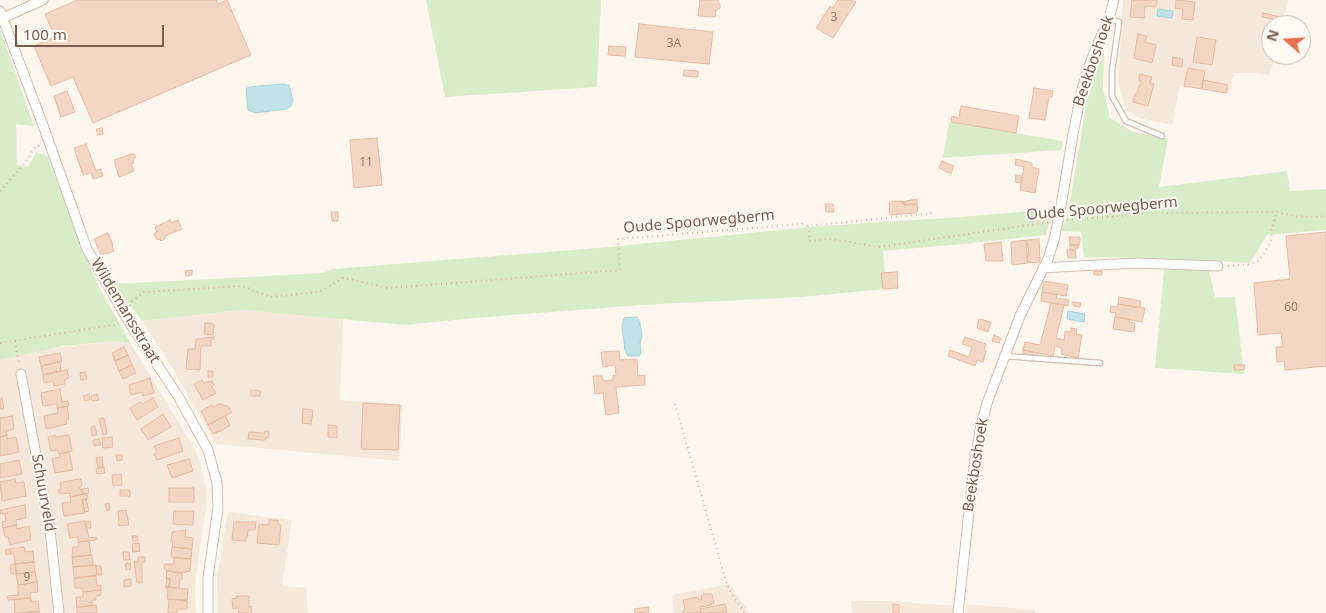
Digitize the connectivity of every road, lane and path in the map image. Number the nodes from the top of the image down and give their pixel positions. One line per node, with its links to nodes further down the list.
1 (43, 0): 3 (street)
2 (1114, 0): 4 (street, Beekboshoek)
3 (1, 14): 6 (street, Wildemansstraat)
4 (1109, 18): 5 (lane); 11 (street, Beekboshoek)
5 (1162, 136)
6 (50, 145): 7 (path); 15 (street, Wildemansstraat)
7 (0, 191)
8 (1277, 212): 10 (path, Oude Spoorwegberm); 11 (path, Oude Spoorwegberm); 13 (path)
9 (933, 213): 12 (path)
10 (1326, 216)
11 (1058, 220): 12 (path, Oude Spoorwegberm); 14 (street, Beekboshoek)
12 (808, 226): 15 (path, Oude Spoorwegberm)
13 (1218, 266): 14 (street)
14 (1043, 268): 18 (street, Beekboshoek)
15 (129, 322): 16 (path); 23 (street, Wildemansstraat)
16 (15, 341): 17 (path); 20 (path)
17 (0, 343)
18 (1005, 356): 19 (lane); 25 (street, Beekboshoek)
19 (1100, 363)
20 (21, 374): 22 (street, Schuurveld)
21 (675, 404): 24 (path)
22 (59, 613)
23 (208, 613)
24 (745, 613)
25 (958, 613)

